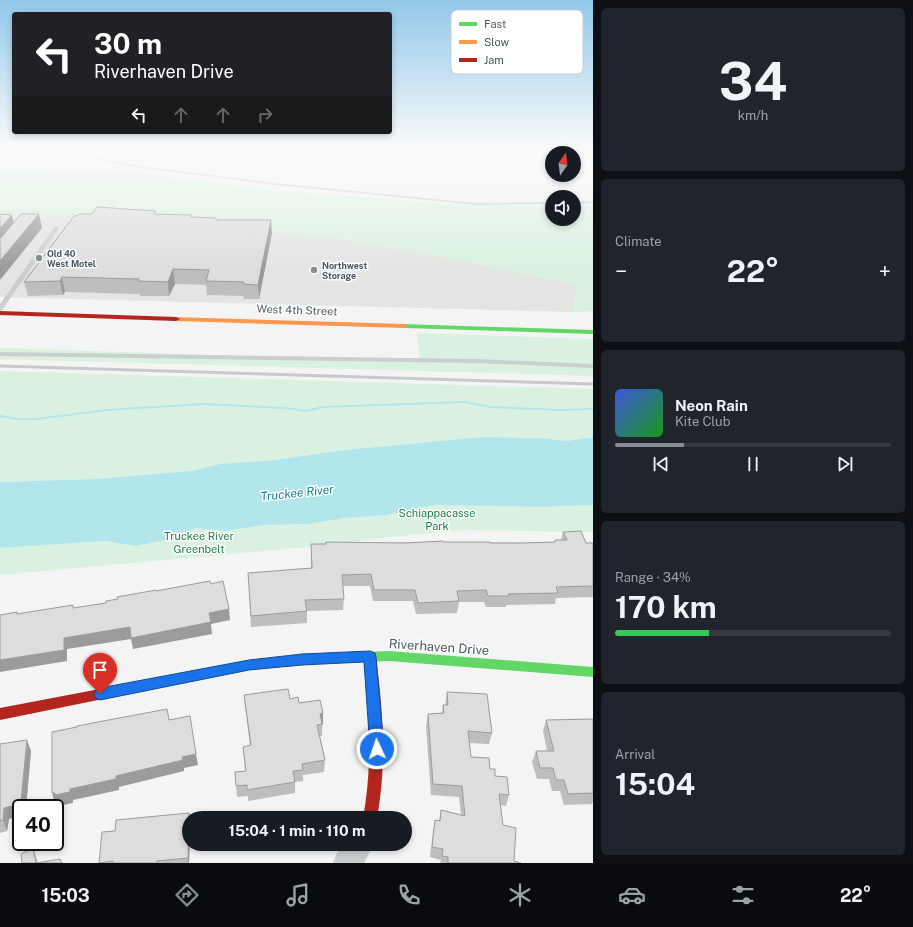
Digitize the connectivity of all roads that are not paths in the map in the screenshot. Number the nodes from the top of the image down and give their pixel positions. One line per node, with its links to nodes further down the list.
1 (318, 188): 3 (lane)
2 (593, 202): 4 (lane)
3 (545, 203)
4 (581, 203)
5 (57, 227): 6 (lane)
6 (0, 309)
7 (0, 313): 8 (main road, West 4th Street)
8 (593, 332)
9 (0, 354): 10 (lane)
10 (593, 366)
11 (370, 657): 12 (main road, Riverhaven Drive); 13 (main road, Riverhaven Drive); 14 (main road)
12 (593, 672)
13 (0, 714)
14 (372, 811)
15 (356, 851): 16 (street)
16 (347, 863)

